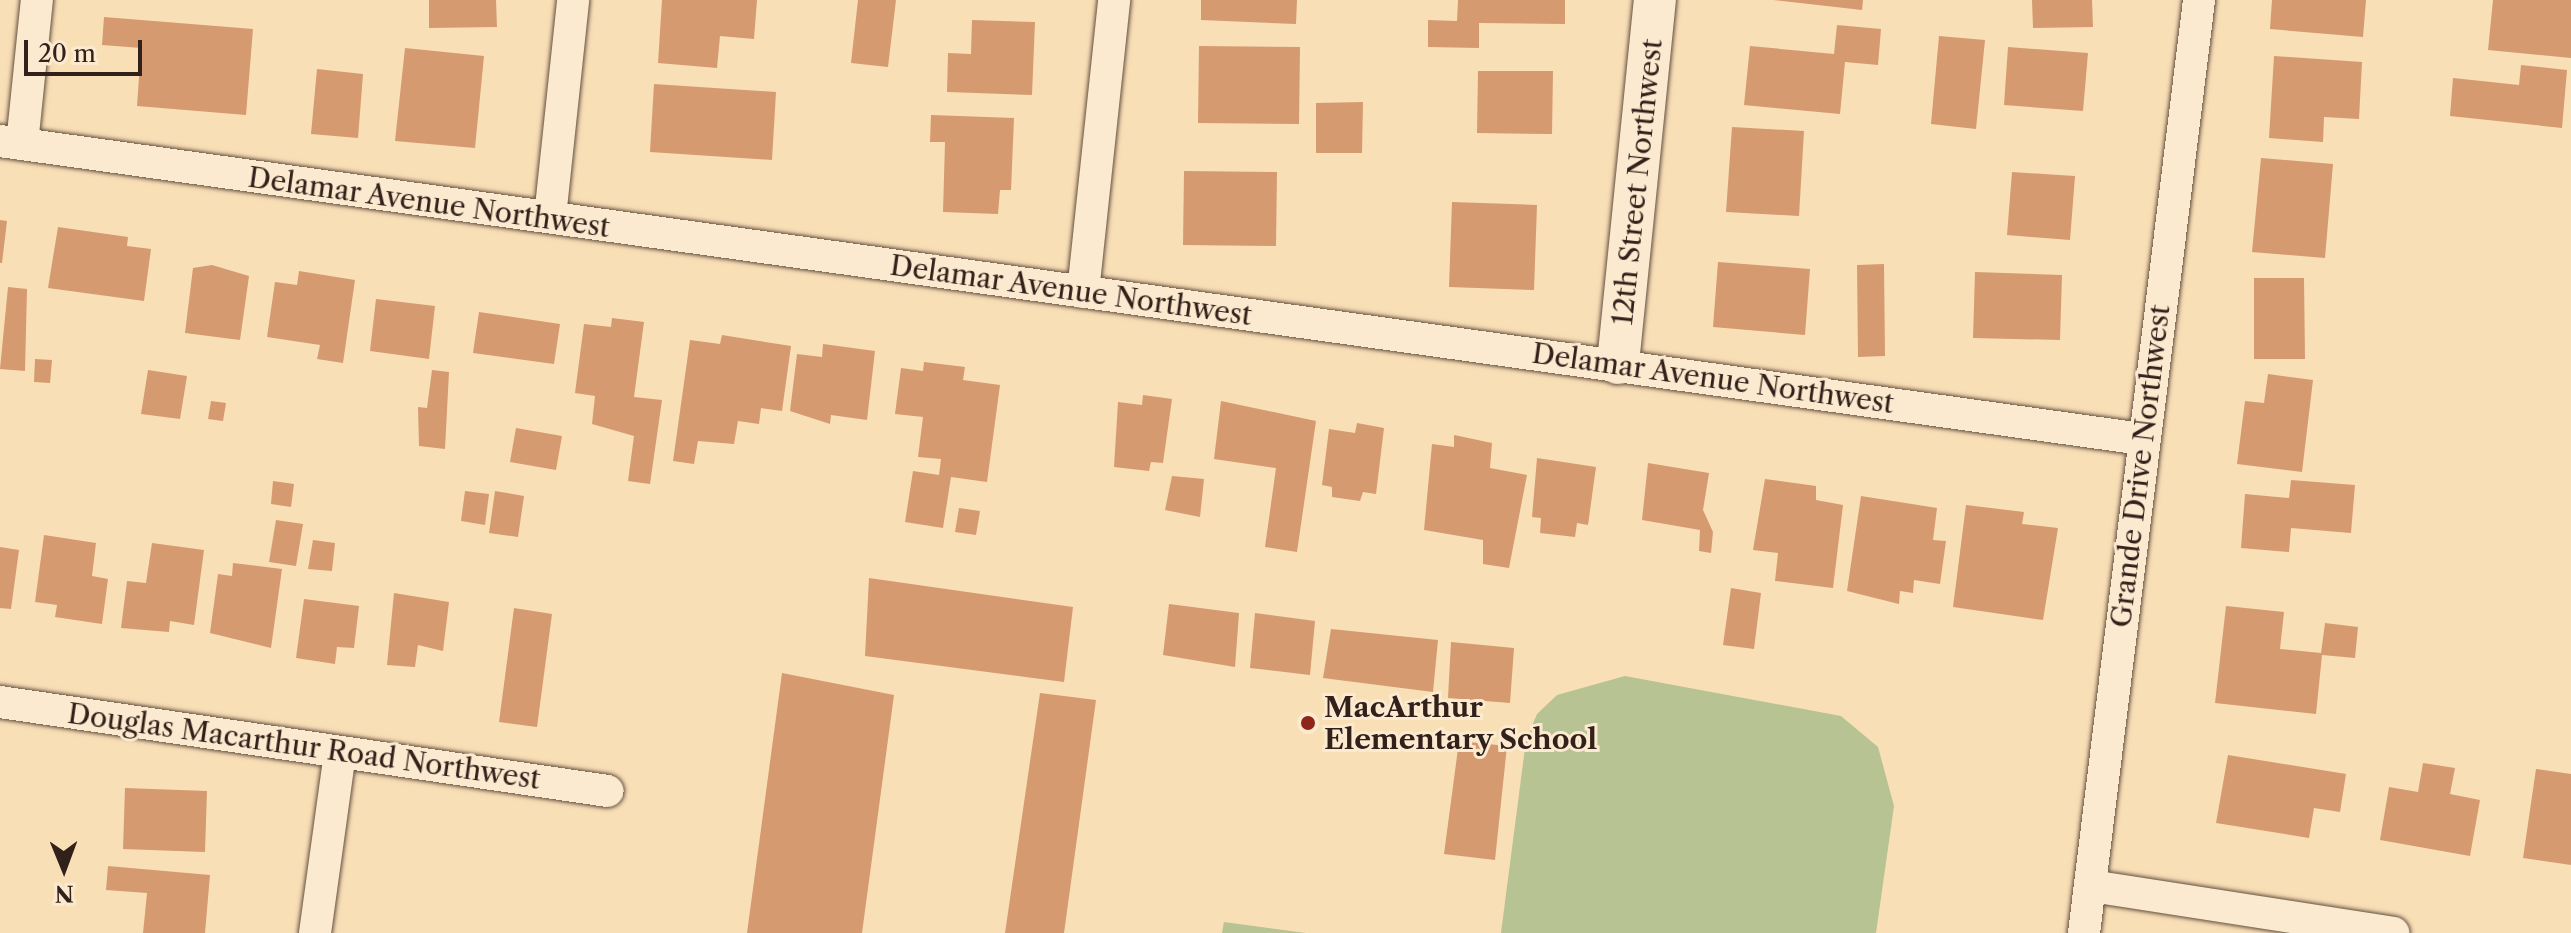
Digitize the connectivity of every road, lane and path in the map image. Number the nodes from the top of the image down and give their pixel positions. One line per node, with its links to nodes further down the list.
1 (37, 0): 6 (street)
2 (573, 0): 7 (street)
3 (1114, 0): 8 (street)
4 (1655, 0): 9 (street, 12th Street Northwest)
5 (2199, 0): 10 (street, Grande Drive Northwest)
6 (11, 142): 7 (street, Delamar Avenue Northwest)
7 (550, 217): 8 (street, Delamar Avenue Northwest)
8 (1083, 292): 9 (street, Delamar Avenue Northwest)
9 (1618, 363): 10 (street, Delamar Avenue Northwest)
10 (2142, 439): 14 (street, Grande Drive Northwest)
11 (0, 702): 12 (street, Douglas Macarthur Road Northwest)
12 (340, 753): 13 (street, Douglas Macarthur Road Northwest); 15 (street)
13 (608, 791)
14 (2091, 886): 16 (street, Grande Drive Northwest); 17 (street)
15 (315, 933)
16 (2084, 933)
17 (2393, 933)

